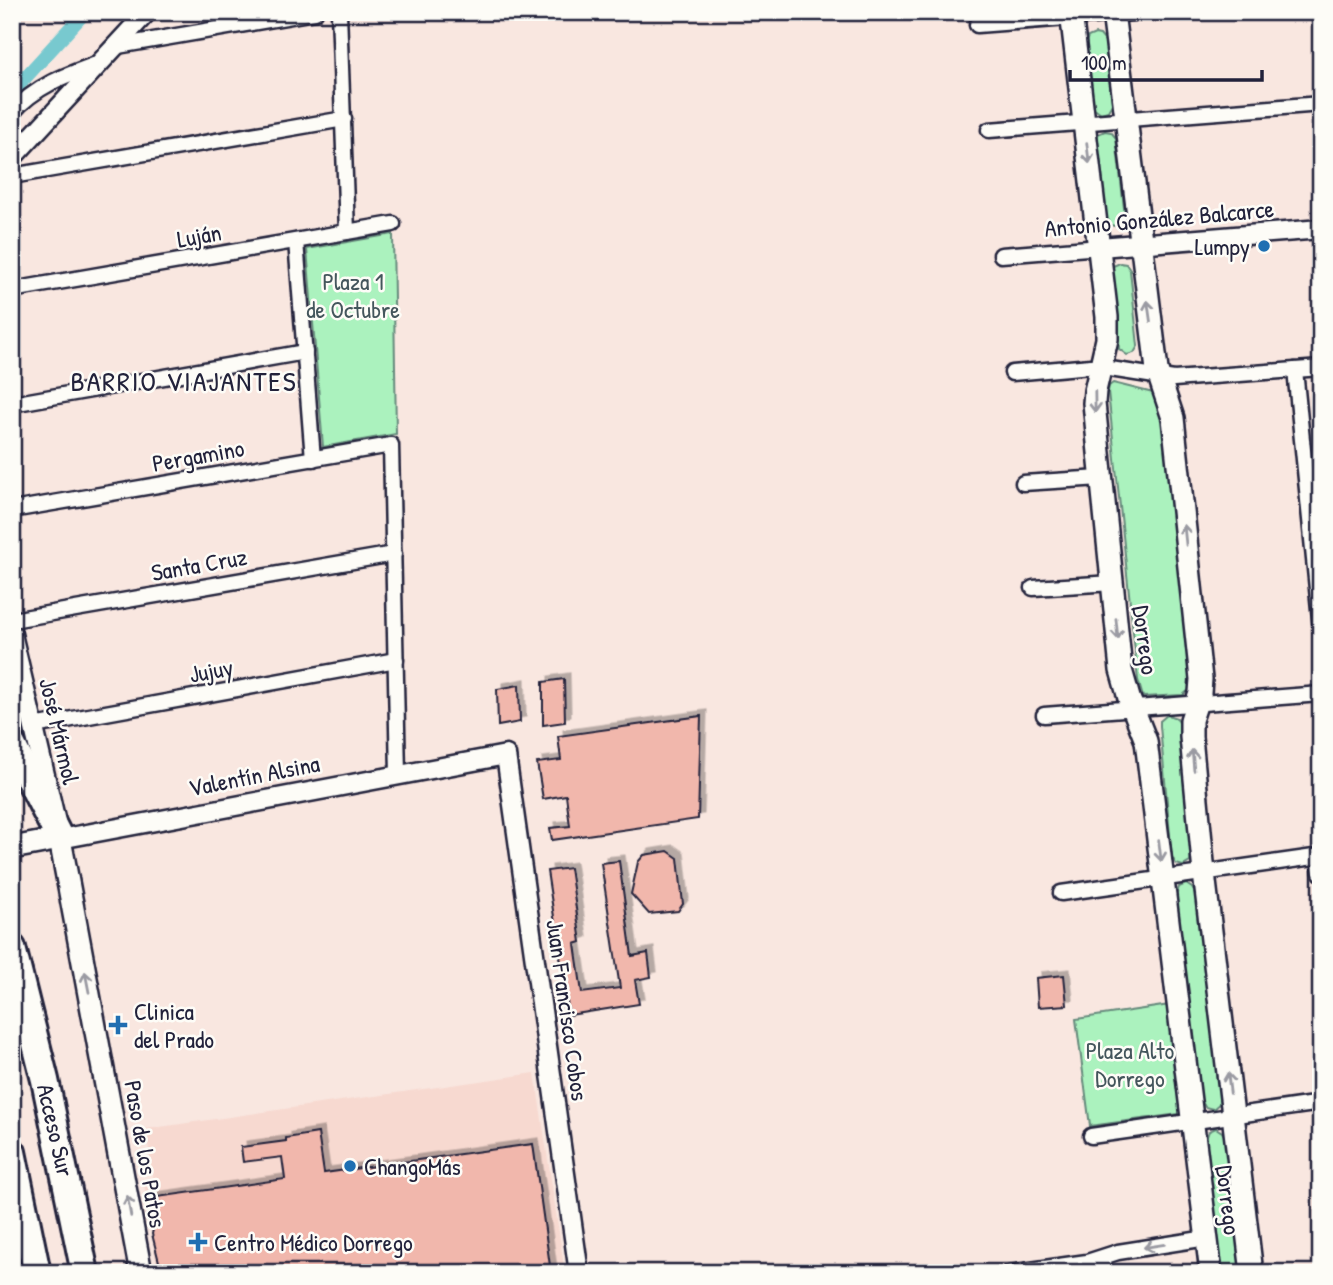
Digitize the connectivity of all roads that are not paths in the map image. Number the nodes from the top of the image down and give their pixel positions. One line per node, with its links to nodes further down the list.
1 (147, 12): 8 (street)
2 (315, 12): 8 (street)
3 (339, 12): 12 (street)
4 (1145, 12): 5 (street)
5 (1113, 13): 6 (street); 13 (main road, Dorrego)
6 (1072, 15): 7 (street); 14 (main road, Dorrego)
7 (977, 25)
8 (118, 46): 9 (street)
9 (103, 62): 11 (street); 16 (street)
10 (1321, 104): 13 (street)
11 (13, 110)
12 (344, 119): 17 (street); 20 (street)
13 (1125, 119): 14 (street); 22 (main road, Dorrego)
14 (1084, 122): 15 (street); 23 (main road, Dorrego, one-way to 23)
15 (989, 130)
16 (12, 159)
17 (12, 176)
18 (393, 225): 20 (street, Luján)
19 (1321, 229): 22 (street, Antonio González Balcarce)
20 (347, 232): 21 (street, Luján)
21 (296, 241): 25 (street, Luján); 26 (street)
22 (1140, 243): 23 (street, Antonio González Balcarce); 31 (main road, Dorrego, one-way to 22)
23 (1100, 247): 24 (street, Antonio González Balcarce); 27 (main road, Dorrego)
24 (1000, 256)
25 (12, 290)
26 (305, 352): 32 (street); 33 (street)
27 (1101, 366): 30 (street); 31 (street); 34 (main road, Dorrego, one-way to 34)
28 (1321, 368): 29 (street)
29 (1295, 370): 31 (street); 37 (street)
30 (1012, 373)
31 (1159, 377): 46 (main road, Dorrego, one-way to 31)
32 (12, 404)
33 (313, 458): 36 (street, Pergamino); 38 (street, Pergamino)
34 (1101, 478): 35 (street); 39 (main road, Dorrego)
35 (1023, 482)
36 (12, 510)
37 (1315, 522): 42 (street)
38 (394, 554): 41 (street, Santa Cruz); 44 (street)
39 (1113, 583): 40 (street); 47 (main road, Dorrego, one-way to 47)
40 (1033, 588)
41 (12, 620)
42 (1321, 629)
43 (12, 634): 49 (street, José Mármol)
44 (396, 660): 49 (street, Jujuy); 52 (street)
45 (1321, 694): 46 (street)
46 (1195, 702): 47 (street); 56 (main road, Dorrego, one-way to 46)
47 (1133, 707): 48 (street); 58 (main road, Dorrego, one-way to 58)
48 (1044, 715)
49 (34, 726): 53 (street, José Mármol)
50 (12, 745): 53 (highway)
51 (506, 755): 52 (street, Valentín Alsina); 71 (street, Juan Francisco Cobos)
52 (398, 775): 53 (street, Valentín Alsina)
53 (60, 839): 54 (main road, Valentín Alsina); 70 (main road, Paso de los Patos, one-way to 53)
54 (12, 848)
55 (1320, 856): 56 (street); 57 (street)
56 (1203, 873): 58 (street); 62 (main road, Dorrego, one-way to 56)
57 (1321, 873)
58 (1164, 879): 59 (street); 63 (main road, Dorrego)
59 (1061, 893)
60 (12, 948): 69 (highway, Acceso Sur)
61 (1321, 1102): 62 (street)
62 (1233, 1116): 63 (street); 74 (main road, Dorrego)
63 (1192, 1122): 64 (street); 66 (main road, Dorrego)
64 (1091, 1136)
65 (12, 1152): 68 (highway, Acceso Sur)
66 (1207, 1238): 67 (street, one-way to 67); 73 (main road, Dorrego)
67 (1103, 1265): 72 (street)
68 (37, 1273)
69 (85, 1273)
70 (141, 1273)
71 (579, 1273)
72 (1009, 1273)
73 (1212, 1273)
74 (1252, 1273)

